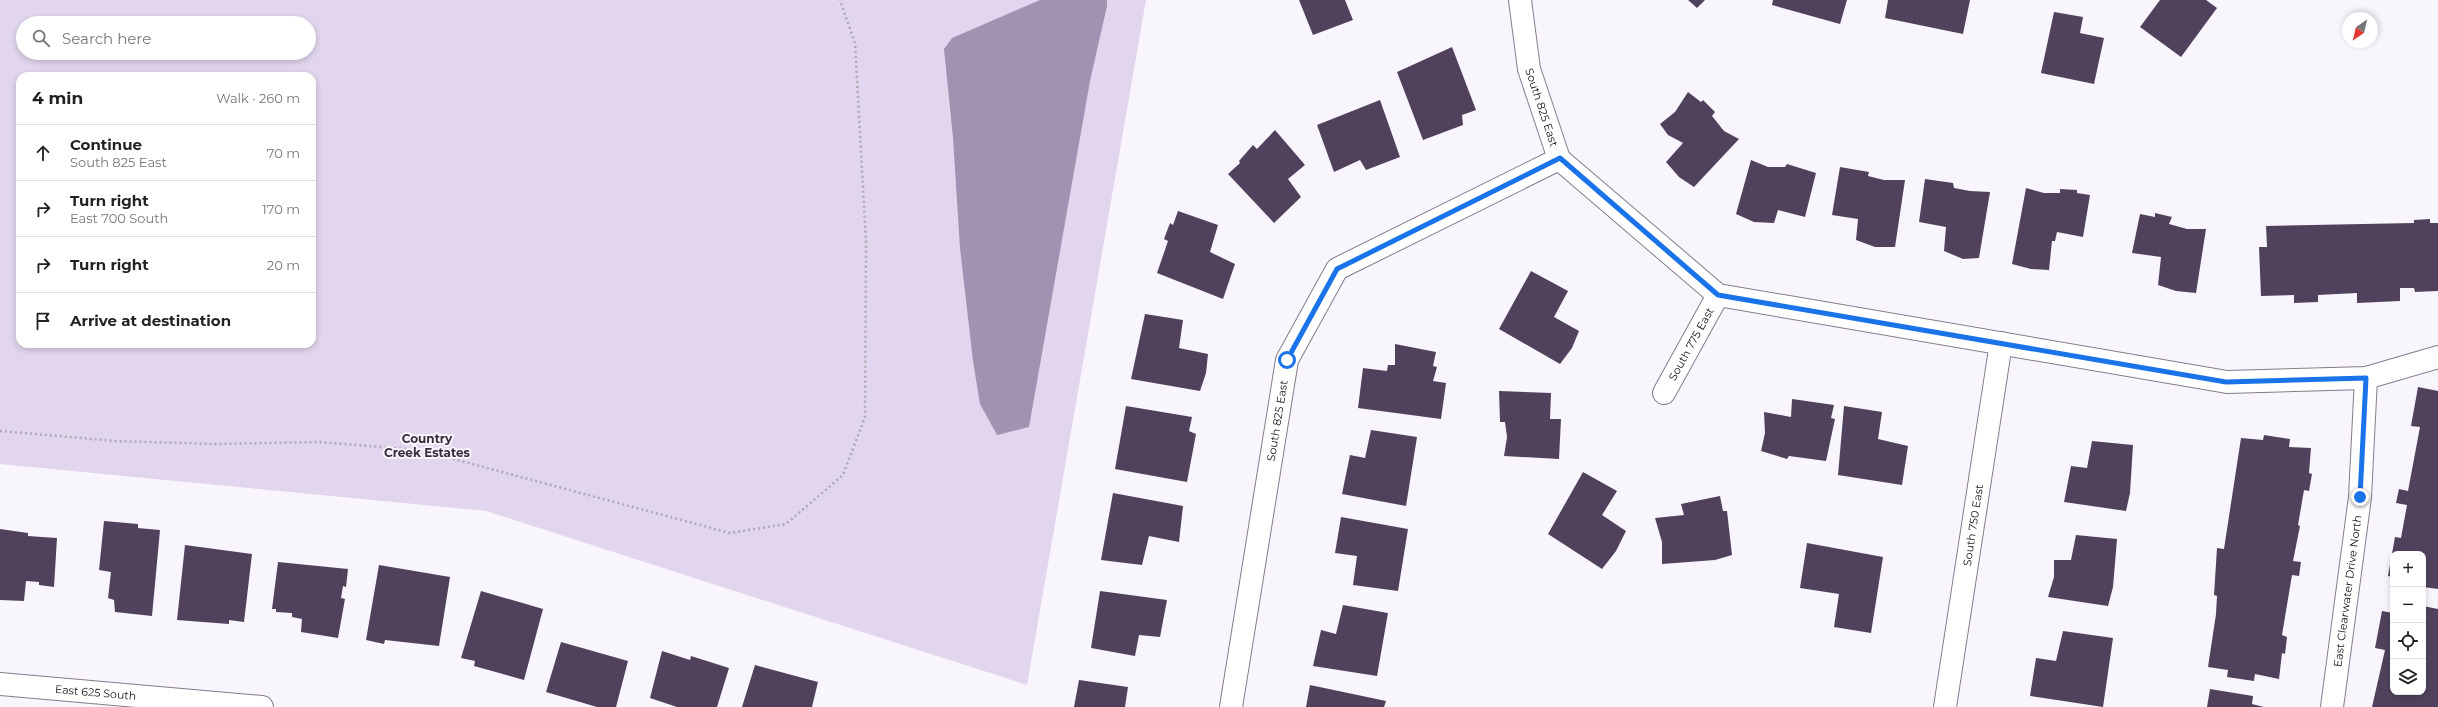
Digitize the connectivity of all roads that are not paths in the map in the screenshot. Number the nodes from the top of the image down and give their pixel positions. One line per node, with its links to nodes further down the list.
1 (1520, 0): 2 (street, South 825 East)
2 (1560, 158): 3 (street); 10 (street, South 825 East)
3 (1718, 295): 4 (street); 7 (street, South 775 East)
4 (2001, 343): 6 (street); 11 (street, South 750 East)
5 (2438, 357): 6 (street)
6 (2366, 378): 12 (street, East Clearwater Drive North)
7 (1664, 393)
8 (0, 684): 9 (street, East 625 South)
9 (262, 707)
10 (1232, 707)
11 (1945, 707)
12 (2332, 707)

